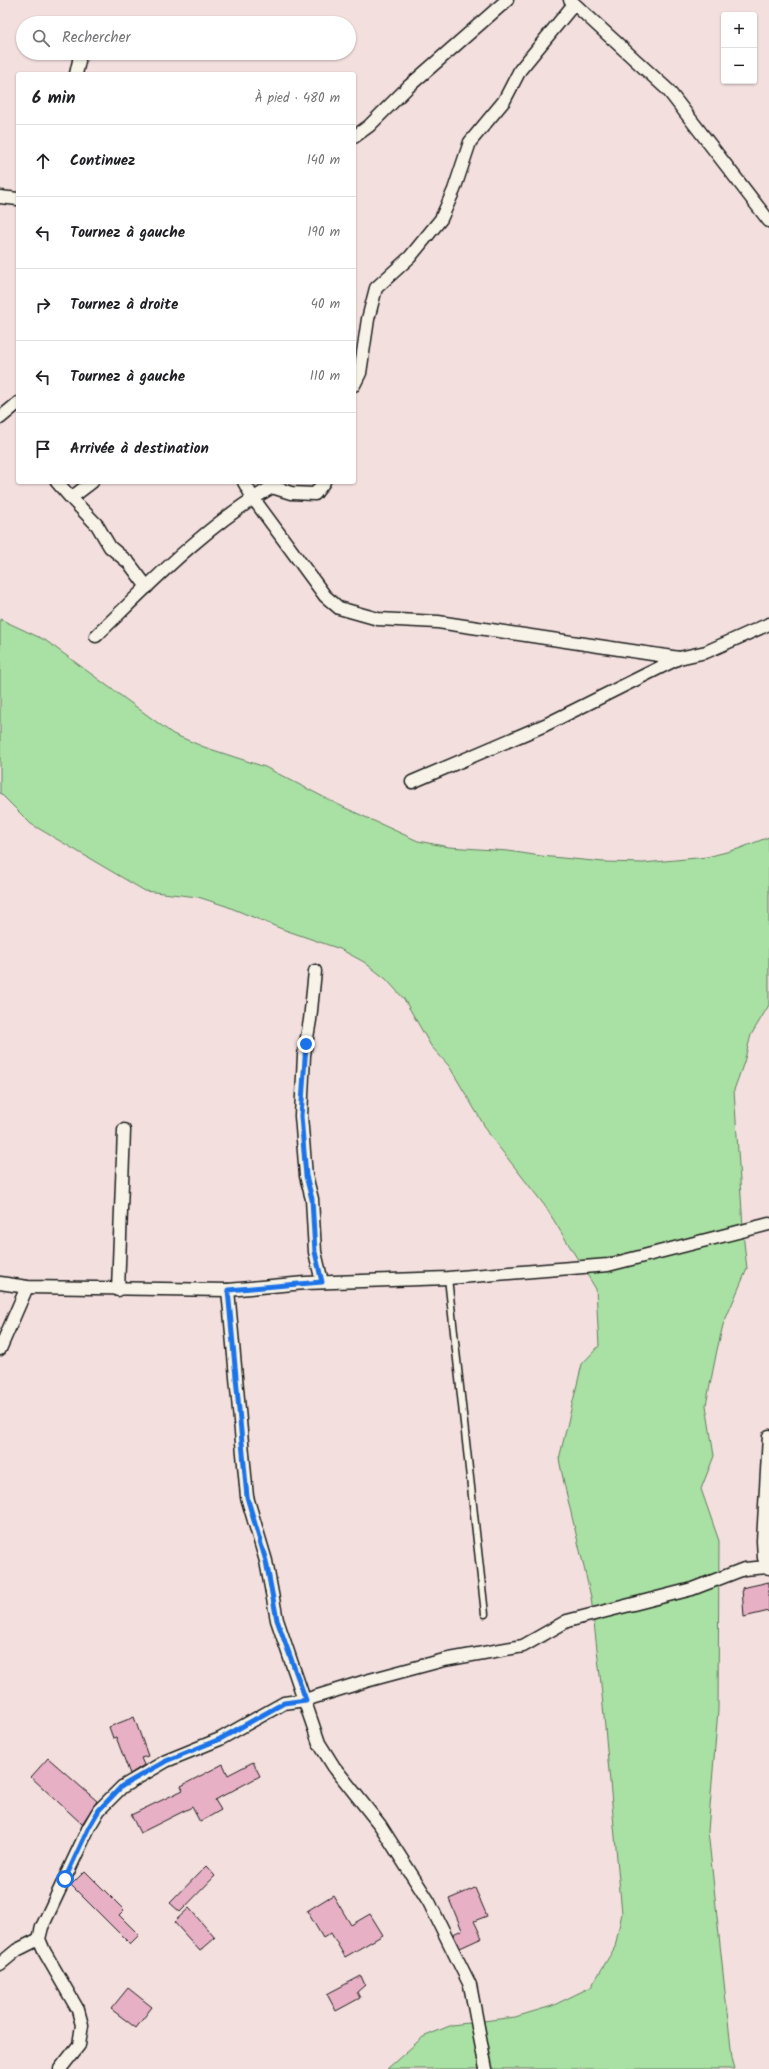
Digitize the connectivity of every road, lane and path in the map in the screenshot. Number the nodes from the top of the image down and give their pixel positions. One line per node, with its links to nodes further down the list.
1 (507, 0): 5 (street)
2 (572, 2): 8 (street); 9 (street)
3 (79, 60): 4 (street)
4 (76, 72)
5 (356, 136)
6 (0, 197): 7 (street)
7 (16, 199)
8 (769, 221)
9 (356, 381)
10 (16, 405): 11 (street)
11 (0, 418)
12 (59, 484): 16 (street)
13 (89, 484): 16 (street)
14 (245, 484): 17 (street)
15 (322, 484): 17 (street)
16 (71, 498): 18 (street)
17 (253, 498): 18 (street); 21 (street)
18 (147, 587): 20 (street)
19 (769, 624): 21 (street)
20 (96, 636)
21 (679, 658): 22 (street)
22 (412, 782)
23 (315, 971): 27 (street)
24 (124, 1130): 30 (street)
25 (769, 1224): 26 (street)
26 (448, 1278): 27 (street); 35 (lane)
27 (322, 1282): 31 (street)
28 (0, 1283): 29 (street)
29 (27, 1287): 30 (street); 32 (street)
30 (118, 1290): 31 (street)
31 (228, 1290): 36 (street)
32 (0, 1350)
33 (769, 1436): 34 (street)
34 (769, 1568): 36 (street)
35 (485, 1614)
36 (306, 1700): 37 (street); 40 (street)
37 (40, 1939): 38 (street); 39 (street)
38 (0, 1964)
39 (60, 2069)
40 (486, 2069)

